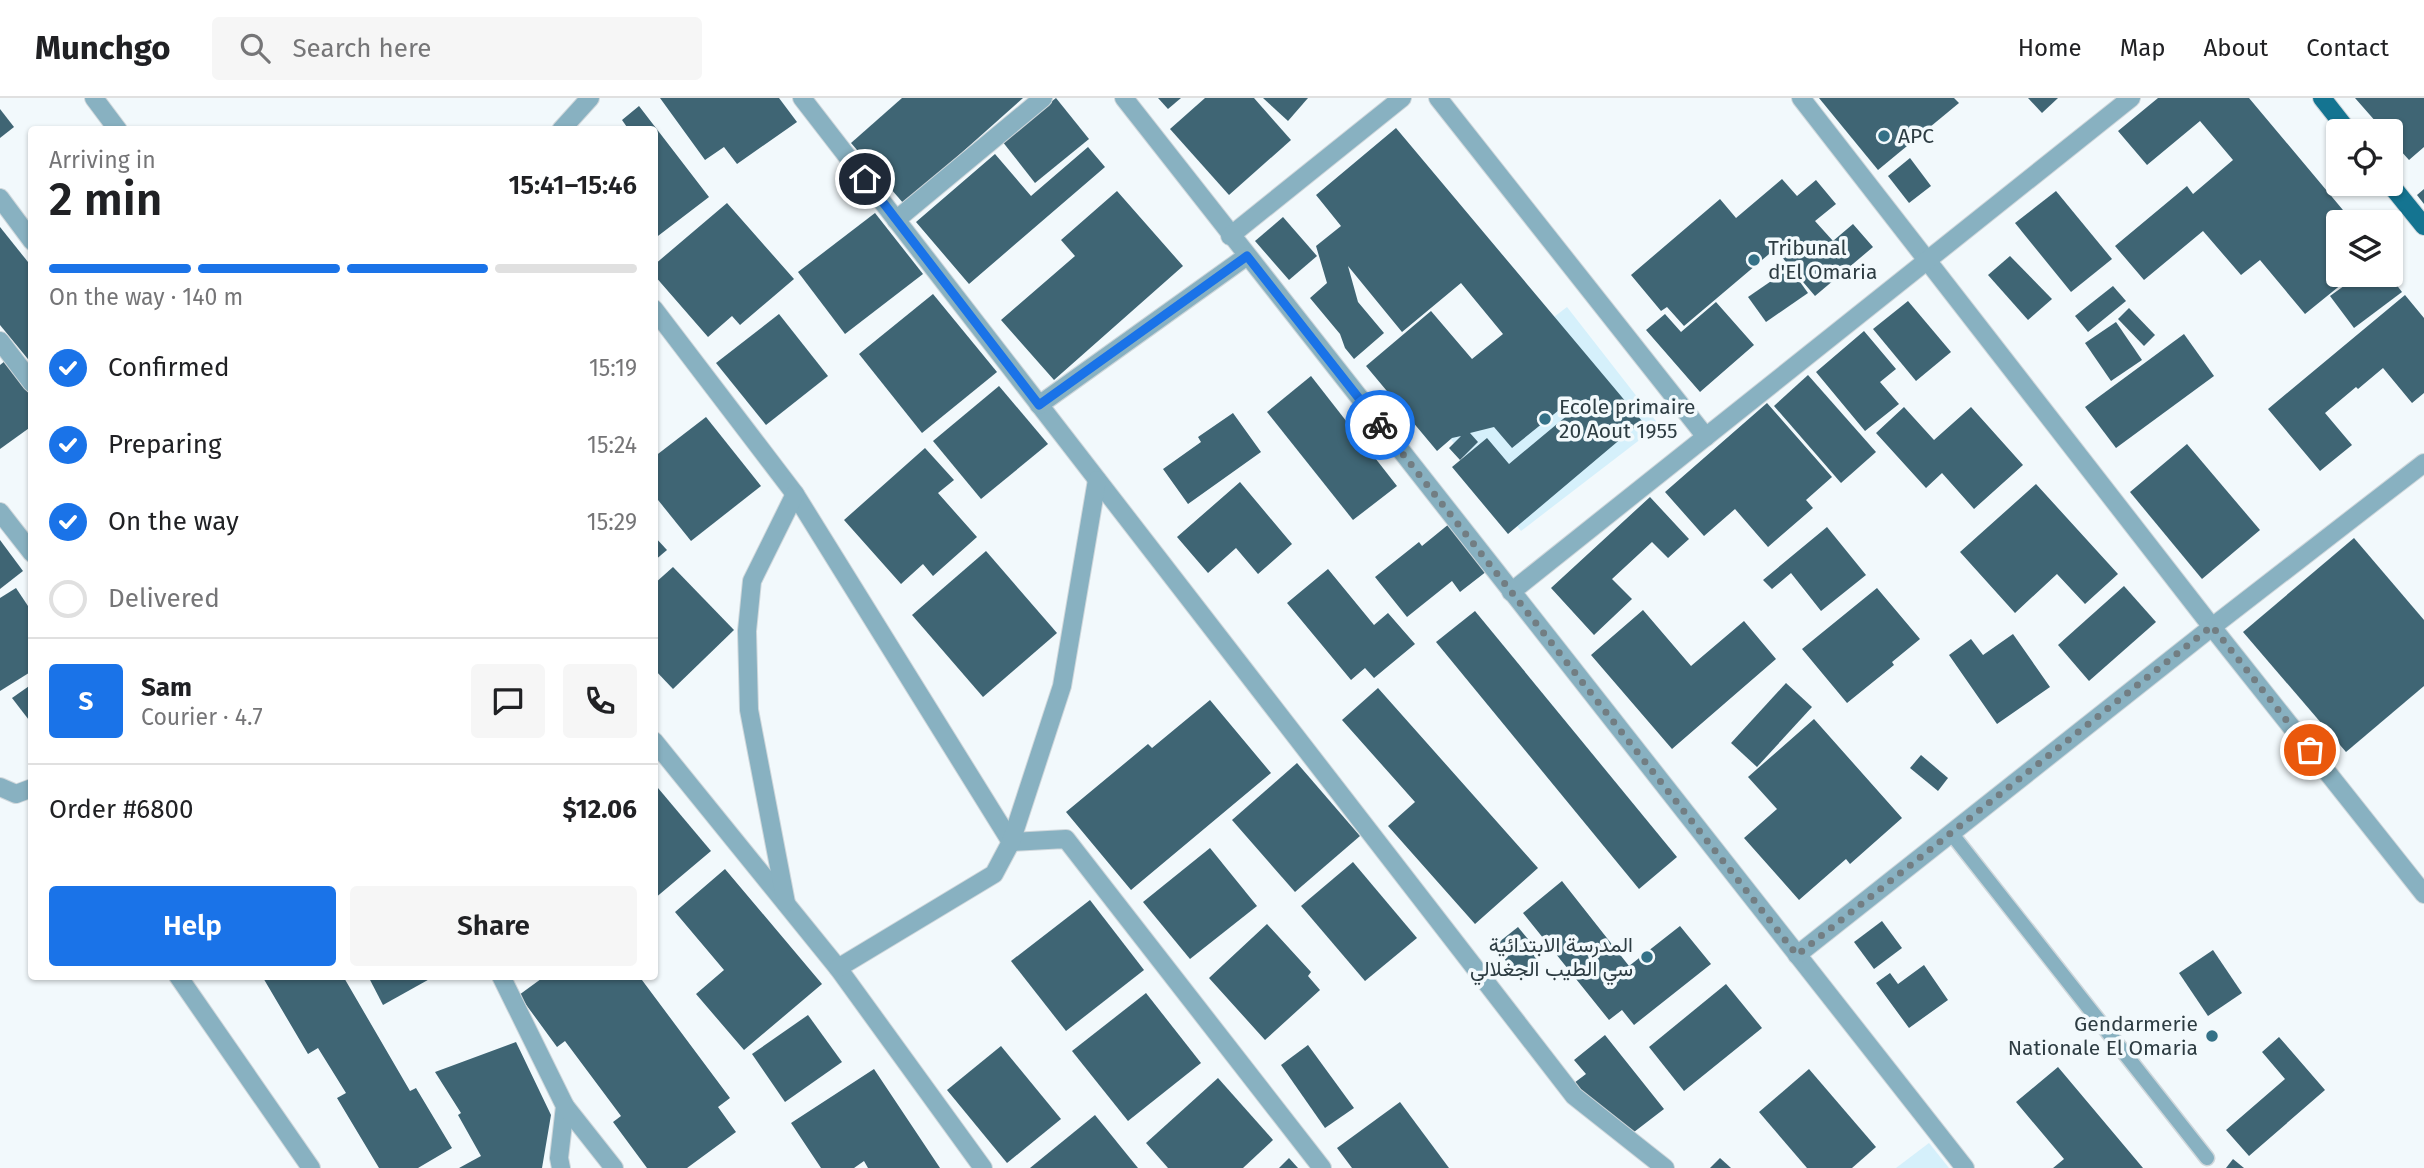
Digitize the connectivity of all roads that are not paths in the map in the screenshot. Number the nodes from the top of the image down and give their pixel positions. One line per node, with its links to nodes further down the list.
1 (94, 98): 12 (street)
2 (590, 98): 13 (street)
3 (802, 98): 16 (street)
4 (1043, 98): 16 (street)
5 (1124, 98): 19 (street)
6 (1402, 98): 19 (street)
7 (1438, 98): 26 (street)
8 (1801, 98): 21 (street)
9 (2131, 98): 21 (street)
10 (2322, 98): 11 (main road)
11 (2339, 119)
12 (115, 126)
13 (565, 126)
14 (2400, 196): 17 (main road)
15 (0, 198): 18 (street)
16 (897, 220): 25 (street)
17 (2424, 226)
18 (28, 236)
19 (1230, 236): 20 (street)
20 (1247, 256): 25 (street); 32 (street)
21 (1928, 261): 26 (street); 33 (street)
22 (658, 314): 29 (street)
23 (0, 341): 24 (street)
24 (28, 378)
25 (1039, 405): 28 (street)
26 (1706, 437): 32 (street)
27 (2424, 463): 33 (street)
28 (1097, 480): 38 (street); 52 (street)
29 (795, 494): 38 (street); 40 (street)
30 (0, 512): 31 (street)
31 (28, 547)
32 (1511, 592): 41 (street)
33 (2212, 626): 37 (street); 39 (street)
34 (658, 746): 40 (street)
35 (0, 787): 36 (street)
36 (28, 789)
37 (1951, 833): 41 (street); 46 (lane)
38 (1011, 842): 42 (street); 51 (street)
39 (2424, 894)
40 (786, 906): 42 (street)
41 (1797, 955): 53 (street)
42 (838, 968): 50 (street)
43 (181, 980): 47 (street)
44 (502, 980): 45 (street)
45 (565, 1106): 48 (street); 49 (street)
46 (2207, 1158)
47 (311, 1168)
48 (561, 1168)
49 (614, 1168)
50 (983, 1168)
51 (1322, 1168)
52 (1665, 1168)
53 (1965, 1168)

